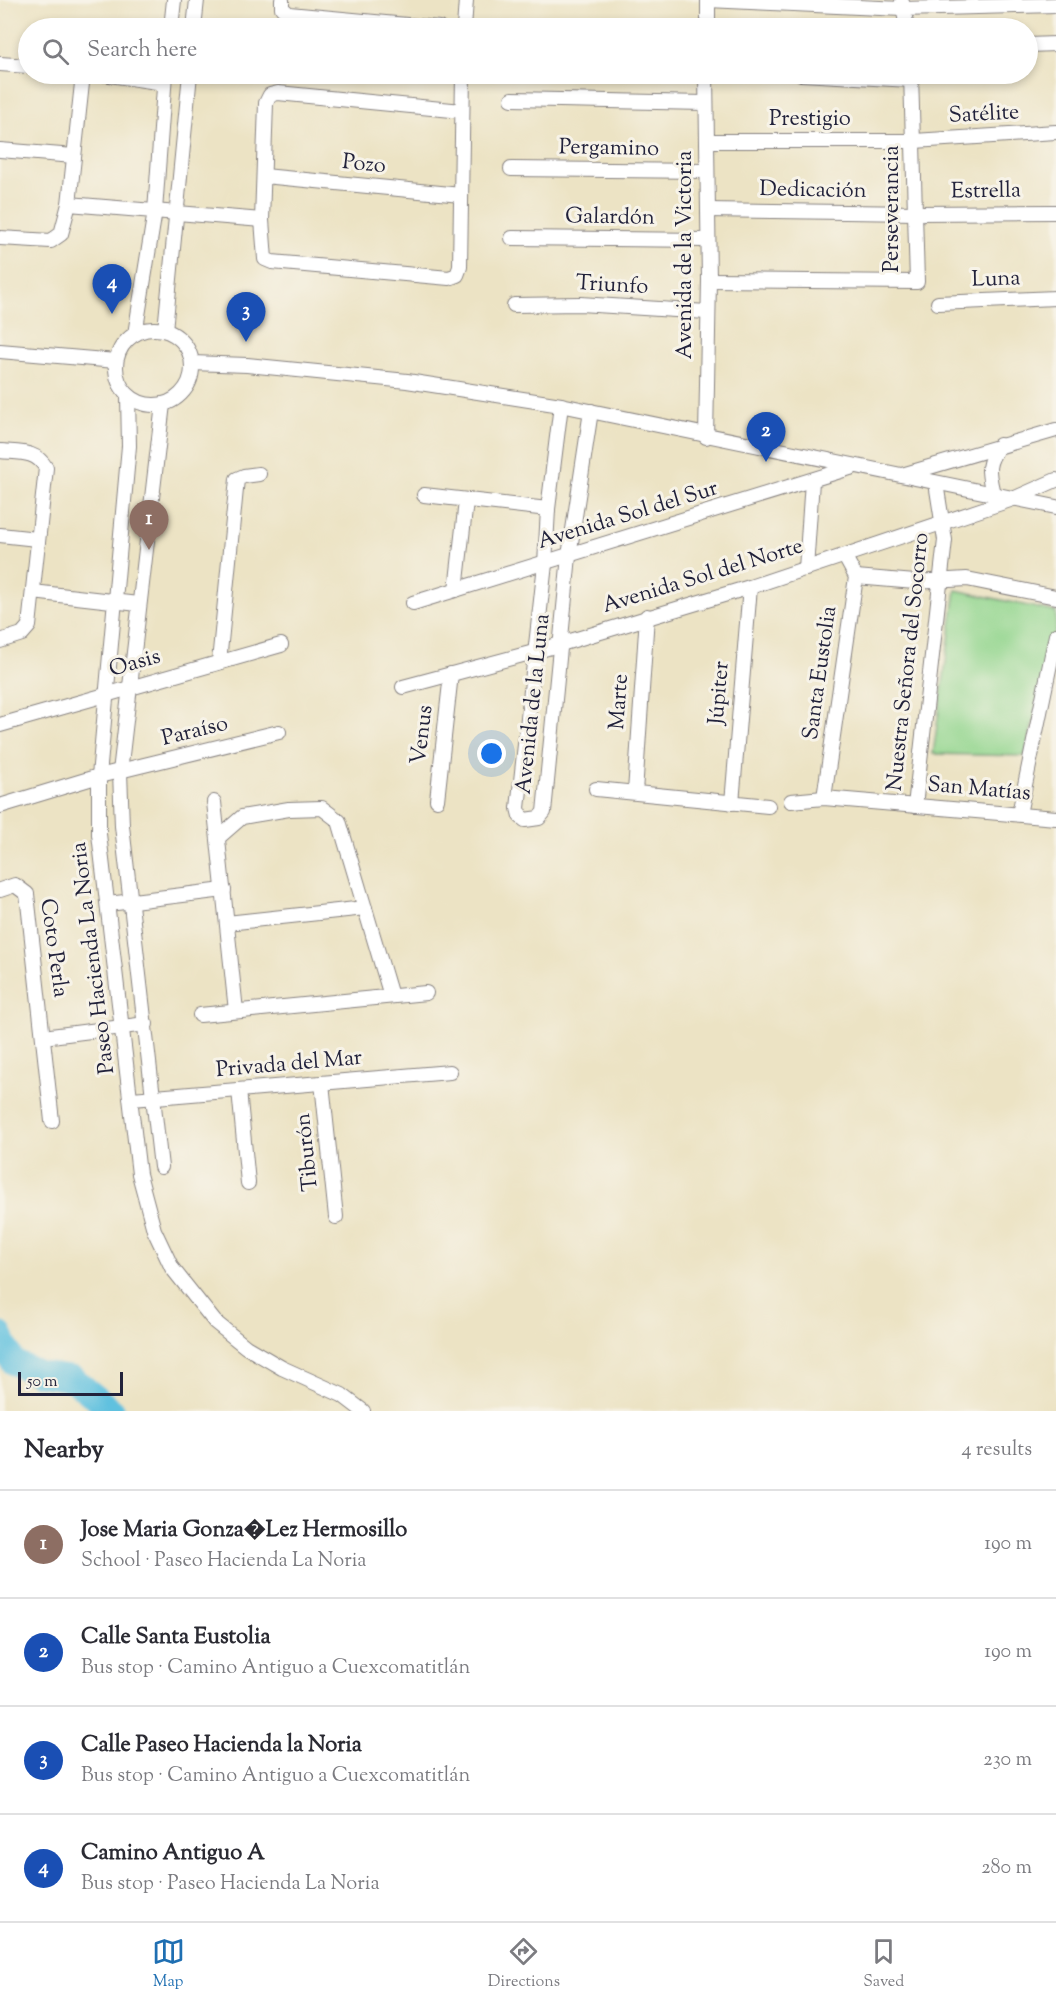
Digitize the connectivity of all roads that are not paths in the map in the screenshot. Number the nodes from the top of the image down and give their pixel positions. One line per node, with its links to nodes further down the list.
1 (174, 0): 8 (street)
2 (197, 0): 9 (street)
3 (282, 0): 10 (street)
4 (466, 0): 11 (street)
5 (708, 0): 6 (street); 12 (street)
6 (902, 4): 7 (street)
7 (1056, 5)
8 (172, 18)
9 (195, 18)
10 (332, 18)
11 (465, 18)
12 (708, 18)
13 (1056, 44): 14 (street)
14 (1038, 45)
15 (0, 64): 16 (street)
16 (18, 65)
17 (81, 84): 30 (street)
18 (165, 84): 36 (street)
19 (189, 84): 39 (street)
20 (463, 84): 25 (street)
21 (706, 84): 24 (street, Avenida de la Victoria)
22 (911, 84): 28 (street, Perseverancia)
23 (512, 99): 24 (street)
24 (705, 103): 27 (street, Avenida de la Victoria)
25 (462, 111): 33 (street); 34 (street)
26 (1056, 132): 28 (street, Satélite)
27 (707, 141): 28 (street, Prestigio); 32 (street, Avenida de la Victoria)
28 (914, 141): 40 (street, Perseverancia)
29 (0, 150): 30 (street)
30 (74, 156): 35 (street)
31 (511, 169): 32 (street, Pergamino)
32 (707, 171): 37 (street, Avenida de la Victoria)
33 (264, 176): 34 (street, Pozo); 41 (street)
34 (461, 195): 41 (street)
35 (69, 204): 36 (street); 42 (street)
36 (155, 210): 39 (street); 51 (street)
37 (708, 210): 40 (street, Dedicación); 44 (street, Avenida de la Victoria)
38 (1056, 212): 40 (street, Estrella)
39 (178, 213): 41 (street); 50 (street)
40 (917, 213): 45 (street, Perseverancia)
41 (262, 220)
42 (0, 238)
43 (512, 238): 44 (street, Galardón)
44 (708, 240): 45 (street, Avenida de la Victoria)
45 (708, 280): 49 (street, Avenida de la Victoria)
46 (1056, 298): 47 (street, Luna)
47 (938, 303)
48 (514, 305): 49 (street, Triunfo)
49 (707, 312): 60 (street, Avenida de la Victoria)
50 (165, 330): 51 (street); 54 (street)
51 (135, 334): 53 (street)
52 (0, 351): 53 (street)
53 (116, 361): 55 (street)
54 (192, 363): 56 (street); 57 (street)
55 (128, 395): 56 (street); 88 (street, Paseo Hacienda La Noria)
56 (163, 404): 90 (street, Paseo Hacienda La Noria)
57 (561, 405): 58 (street); 74 (street, Avenida de la Luna)
58 (591, 411): 60 (street); 78 (street, Avenida de la Luna)
59 (1056, 430): 61 (street)
60 (706, 437): 63 (street)
61 (1000, 445): 65 (street); 69 (street)
62 (0, 451): 77 (street)
63 (855, 466): 65 (street); 67 (street, Avenida Sol del Sur)
64 (260, 474): 97 (street)
65 (901, 475): 68 (street)
66 (1056, 480): 71 (street, Avenida Sol del Norte)
67 (812, 481): 78 (street, Avenida Sol del Sur); 81 (street)
68 (936, 483): 69 (street); 75 (street, Nuestra Señora del Socorro)
69 (993, 494): 71 (street)
70 (424, 495): 72 (street)
71 (1013, 498): 73 (street); 75 (street, Avenida Sol del Norte)
72 (466, 501): 74 (street); 85 (street)
73 (1056, 507)
74 (548, 509): 80 (street, Avenida de la Luna)
75 (944, 523): 79 (street, Avenida Sol del Norte); 83 (street, Nuestra Señora del Socorro)
76 (0, 535): 77 (street)
77 (37, 539): 86 (street)
78 (569, 556): 80 (street, Avenida Sol del Sur); 94 (street, Avenida de la Luna)
79 (845, 557): 81 (street, Avenida Sol del Norte); 82 (street, Santa Eustolia)
80 (545, 564): 85 (street, Avenida Sol del Sur); 96 (street, Avenida de la Luna)
81 (806, 569): 84 (street, Avenida Sol del Norte)
82 (856, 577): 83 (street); 110 (street, Santa Eustolia)
83 (941, 579): 87 (street); 117 (street, Nuestra Señora del Socorro)
84 (750, 587): 91 (street, Avenida Sol del Norte); 114 (street, Júpiter)
85 (456, 590): 89 (street, Avenida Sol del Sur)
86 (33, 592): 88 (street); 93 (street)
87 (1056, 597)
88 (115, 602): 90 (street); 101 (street, Paseo Hacienda La Noria)
89 (413, 603)
90 (138, 604): 99 (street, Paseo Hacienda La Noria)
91 (647, 616): 94 (street, Avenida Sol del Norte); 109 (street, Marte)
92 (1056, 635): 118 (street)
93 (0, 641)
94 (563, 641): 96 (street, Avenida Sol del Norte); 105 (street, Avenida de la Luna)
95 (281, 645): 97 (street, Oasis)
96 (534, 652): 98 (street, Avenida Sol del Norte); 104 (street, Avenida de la Luna)
97 (219, 662): 99 (street, Oasis)
98 (451, 674): 100 (street, Avenida Sol del Norte); 111 (street, Venus)
99 (130, 687): 101 (street, Oasis); 106 (street, Paseo Hacienda La Noria)
100 (403, 687)
101 (108, 693): 102 (street, Oasis); 107 (street, Paseo Hacienda La Noria)
102 (0, 725)
103 (279, 732): 106 (street, Paraíso)
104 (522, 767): 105 (street); 105 (street, Avenida de la Luna)
105 (549, 771)
106 (120, 772): 107 (street, Paraíso); 123 (street, Paseo Hacienda La Noria)
107 (99, 776): 115 (street); 124 (street, Paseo Hacienda La Noria)
108 (596, 789): 109 (street)
109 (635, 792): 114 (street)
110 (824, 798): 112 (street, San Matías); 117 (street, San Matías)
111 (437, 800)
112 (791, 801)
113 (214, 802): 120 (street)
114 (732, 803): 116 (street)
115 (0, 806)
116 (768, 806)
117 (915, 806): 118 (street, San Matías)
118 (1019, 814): 119 (street, San Matías)
119 (1056, 818)
120 (219, 837): 122 (street); 125 (street)
121 (0, 890): 133 (street, Coto Perla)
122 (224, 890): 123 (street); 126 (street)
123 (131, 901): 124 (street); 131 (street, Paseo Hacienda La Noria)
124 (108, 904): 132 (street, Paseo Hacienda La Noria)
125 (365, 908): 126 (street); 128 (street)
126 (227, 923): 129 (street)
127 (426, 993): 128 (street)
128 (391, 996): 129 (street)
129 (236, 1011): 130 (street)
130 (200, 1015)
131 (146, 1024): 132 (street); 137 (street, Paseo Hacienda La Noria)
132 (123, 1027): 133 (street); 138 (street, Paseo Hacienda La Noria)
133 (43, 1037): 139 (street, Coto Perla)
134 (450, 1072): 135 (street, Privada del Mar)
135 (322, 1083): 136 (street, Privada del Mar); 142 (street, Tiburón)
136 (239, 1090): 137 (street, Privada del Mar); 141 (street)
137 (155, 1097): 138 (street, Privada del Mar); 140 (street, Paseo Hacienda La Noria)
138 (132, 1099): 143 (street, Paseo Hacienda La Noria)
139 (52, 1122)
140 (161, 1167)
141 (248, 1183)
142 (336, 1217)
143 (363, 1411)

